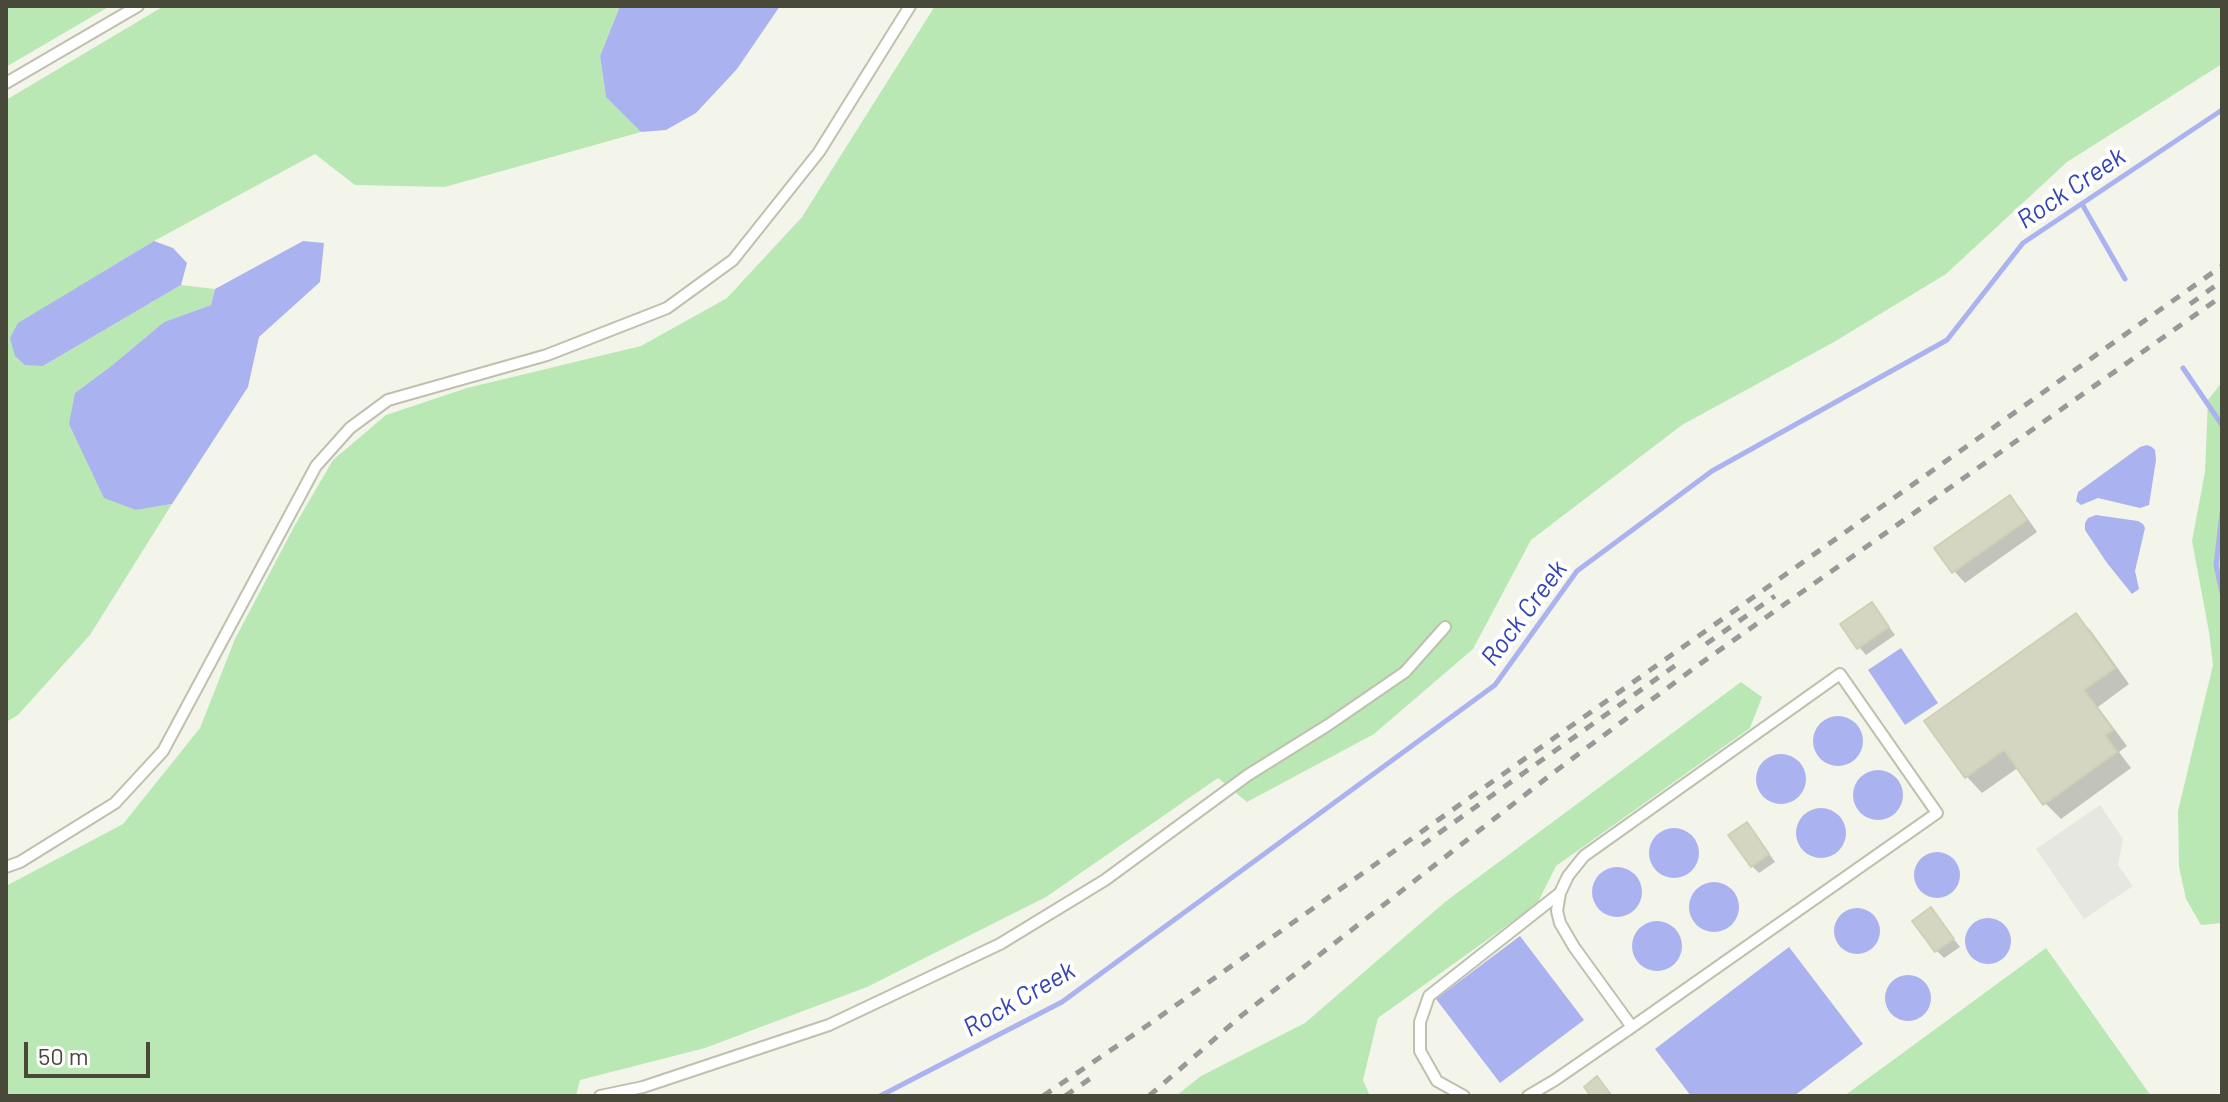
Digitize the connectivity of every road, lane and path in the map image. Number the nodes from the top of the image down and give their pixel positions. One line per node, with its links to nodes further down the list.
1 (138, 6): 3 (lane)
2 (910, 6): 5 (lane)
3 (6, 83)
4 (1445, 627): 8 (lane)
5 (6, 867)
6 (1560, 893): 7 (lane); 7 (lane); 9 (lane)
7 (1632, 1027): 10 (lane)
8 (600, 1096)
9 (1464, 1096)
10 (1528, 1096)

